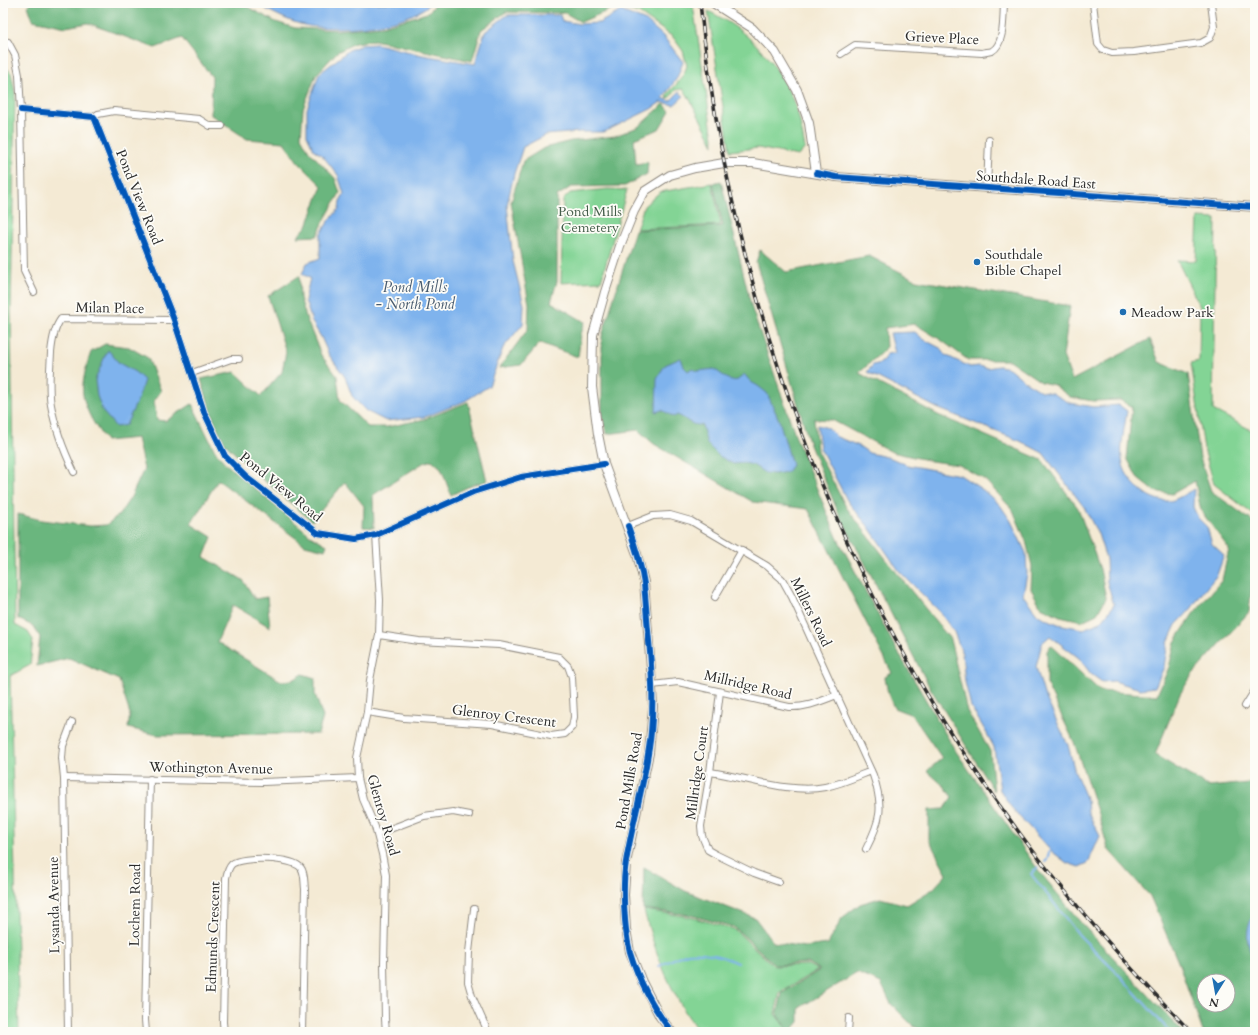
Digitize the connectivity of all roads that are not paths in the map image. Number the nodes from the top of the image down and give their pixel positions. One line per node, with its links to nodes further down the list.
1 (713, 3): 11 (main road)
2 (1004, 3): 6 (street, Grieve Place)
3 (1092, 3): 4 (street)
4 (1211, 3)
5 (8, 42): 7 (street)
6 (841, 54)
7 (21, 110): 8 (street); 14 (street)
8 (94, 117): 9 (street); 15 (street, Pond View Road)
9 (222, 126)
10 (989, 140): 12 (street)
11 (816, 173): 12 (main road, Southdale Road East); 18 (main road, Pond Mills Road)
12 (987, 188): 13 (main road, Southdale Road East)
13 (1255, 207)
14 (34, 292)
15 (174, 320): 17 (street, Pond View Road); 19 (street, Milan Place)
16 (239, 359): 17 (street)
17 (192, 373): 21 (street, Pond View Road)
18 (604, 464): 20 (main road, Pond Mills Road); 21 (street, Pond View Road)
19 (74, 472)
20 (628, 526): 22 (street, Millers Road); 25 (main road, Pond Mills Road)
21 (376, 535): 24 (street, Glenroy Road)
22 (742, 550): 23 (street); 28 (street, Millers Road)
23 (715, 597)
24 (379, 636): 30 (street, Glenroy Road); 30 (street, Glenroy Crescent)
25 (652, 685): 27 (street, Millridge Road); 49 (main road, Pond Mills Road)
26 (1255, 690): 29 (street)
27 (720, 692): 28 (street, Millridge Road); 33 (street, Millridge Court)
28 (837, 695): 32 (street, Millers Road)
29 (1245, 706)
30 (367, 712): 35 (street, Glenroy Road)
31 (72, 722): 34 (street, Lysanda Avenue)
32 (871, 771): 33 (street); 39 (street, Millers Road)
33 (710, 772): 40 (street, Millridge Court)
34 (64, 778): 36 (street, Wothington Avenue); 43 (street, Lysanda Avenue)
35 (358, 778): 36 (street, Wothington Avenue); 38 (street, Glenroy Road)
36 (150, 779): 44 (street, Lochem Road)
37 (469, 815): 38 (street)
38 (377, 834): 47 (street, Glenroy Road)
39 (866, 850)
40 (780, 882)
41 (474, 909): 48 (street)
42 (849, 1018): 50 (street)
43 (68, 1032)
44 (146, 1032)
45 (224, 1032): 46 (street, Edmunds Crescent)
46 (302, 1032)
47 (386, 1032)
48 (488, 1032)
49 (672, 1032)
50 (848, 1032)

